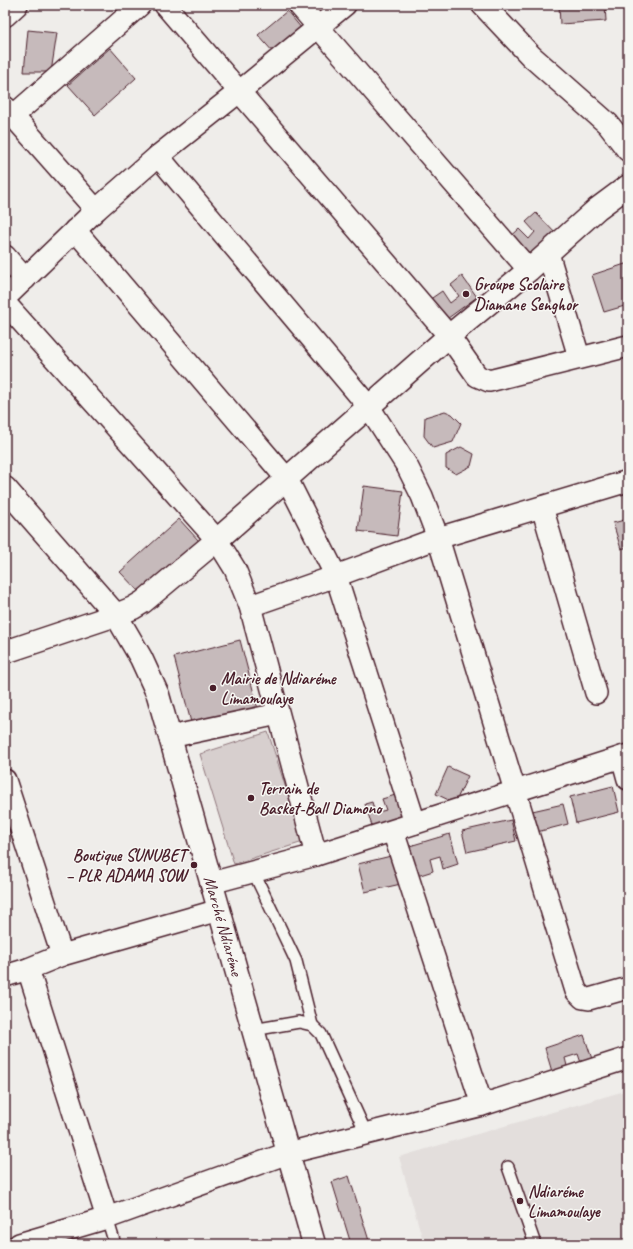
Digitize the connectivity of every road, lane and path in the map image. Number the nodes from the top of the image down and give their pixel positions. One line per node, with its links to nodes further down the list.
1 (18, 5): 7 (street)
2 (140, 5): 10 (street)
3 (165, 5): 9 (street)
4 (299, 5): 8 (street)
5 (345, 5): 8 (street)
6 (483, 5): 11 (street)
7 (5, 16)
8 (317, 26): 9 (street); 22 (street)
9 (240, 91): 14 (street); 26 (street)
10 (9, 111): 18 (street)
11 (608, 124): 12 (street); 13 (street)
12 (628, 134)
13 (628, 150)
14 (158, 156): 18 (street); 29 (street)
15 (628, 186): 17 (street)
16 (628, 204): 17 (street)
17 (598, 209): 20 (street)
18 (96, 210): 19 (street)
19 (74, 230): 23 (street); 30 (street)
20 (548, 253): 22 (street); 28 (street)
21 (5, 256): 23 (street)
22 (528, 270): 26 (street)
23 (25, 279): 24 (street)
24 (5, 298)
25 (5, 303): 35 (street)
26 (449, 336): 28 (street); 29 (street)
27 (628, 346): 28 (street)
28 (579, 358)
29 (369, 407): 30 (street); 34 (street)
30 (287, 479): 35 (street); 36 (street)
31 (628, 481): 33 (street)
32 (5, 488): 38 (street, Marché Ndiaréme)
33 (542, 507): 34 (street); 40 (street)
34 (438, 538): 36 (street); 46 (street)
35 (217, 540): 37 (street); 38 (street)
36 (336, 576): 37 (street); 47 (street)
37 (250, 606): 41 (street)
38 (116, 615): 39 (street); 42 (street, Marché Ndiaréme)
39 (5, 652)
40 (596, 693)
41 (278, 714): 42 (street); 49 (street)
42 (170, 737): 51 (street, Marché Ndiaréme)
43 (625, 756): 44 (street); 46 (street)
44 (628, 779)
45 (5, 780): 53 (street)
46 (515, 790): 47 (street); 56 (street)
47 (415, 823): 48 (street)
48 (393, 831): 49 (street); 60 (street)
49 (316, 855): 50 (street)
50 (253, 871): 51 (street); 57 (lane)
51 (211, 882): 52 (street, Marché Ndiaréme)
52 (218, 910): 53 (street); 58 (street, Marché Ndiaréme)
53 (62, 955): 54 (street)
54 (28, 969): 55 (street); 64 (street)
55 (5, 976)
56 (628, 988)
57 (312, 1025): 58 (lane); 61 (lane)
58 (253, 1030): 62 (street, Marché Ndiaréme)
59 (628, 1058): 60 (street)
60 (482, 1105): 61 (street)
61 (366, 1133): 62 (street)
62 (288, 1153): 64 (street); 67 (street, Marché Ndiaréme)
63 (508, 1168): 68 (lane)
64 (108, 1218): 65 (street); 66 (lane)
65 (19, 1244)
66 (115, 1244)
67 (314, 1244)
68 (535, 1244)

